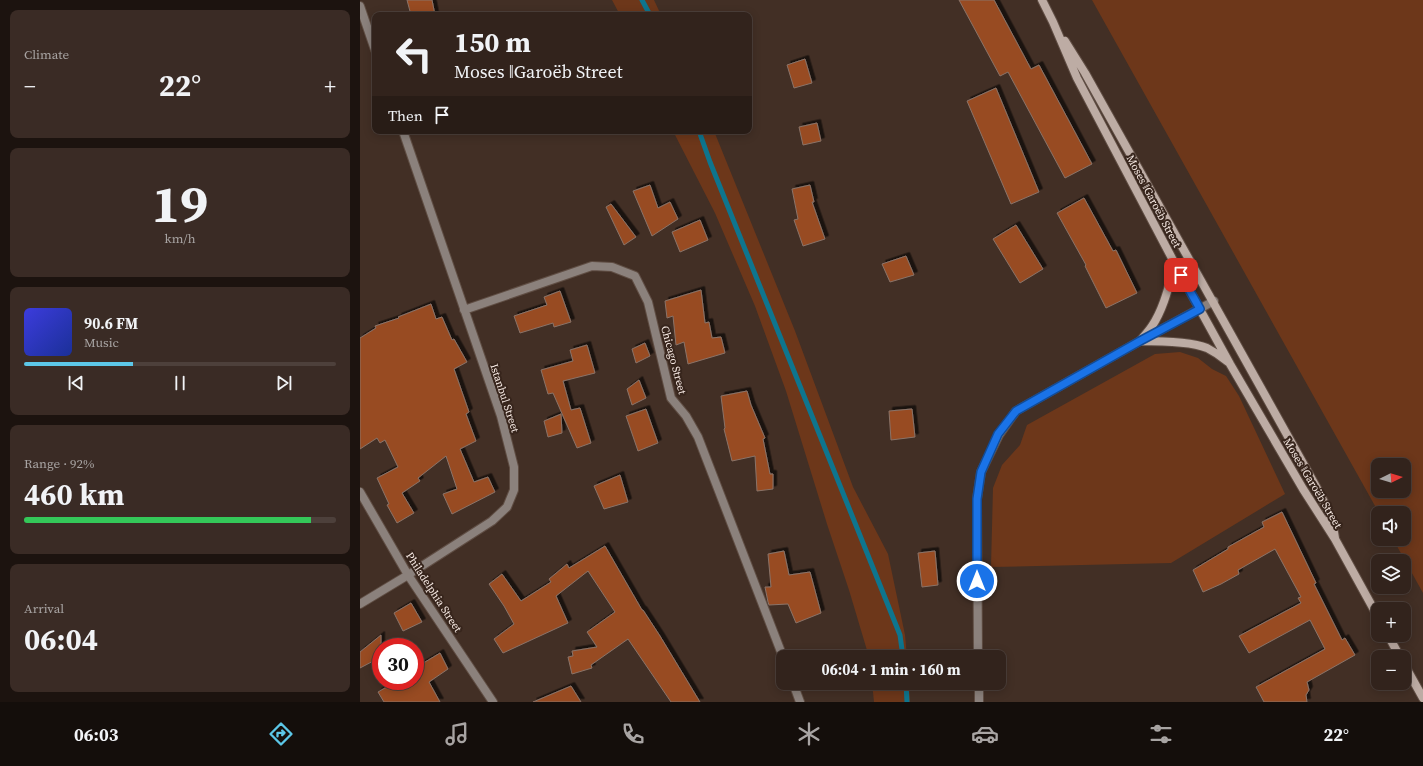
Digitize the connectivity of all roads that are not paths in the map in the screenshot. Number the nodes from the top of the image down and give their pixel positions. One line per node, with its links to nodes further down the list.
1 (1042, 0): 3 (main road, Moses ǁGaroëb Street)
2 (360, 6): 4 (street)
3 (1053, 22): 6 (main road, Moses ǁGaroëb Street); 7 (main road, Moses ǁGaroëb Street)
4 (372, 41)
5 (404, 134): 9 (street, Istanbul Street)
6 (1175, 264): 8 (main road, Moses ǁGaroëb Street); 10 (main road)
7 (1214, 302): 8 (street); 13 (main road, Moses ǁGaroëb Street)
8 (1200, 309): 10 (street); 11 (main road, Moses ǁGaroëb Street)
9 (464, 310): 14 (street, Istanbul Street); 17 (street, Chicago Street)
10 (1140, 341): 11 (main road); 18 (street)
11 (1230, 364): 13 (main road, Moses ǁGaroëb Street)
12 (360, 492): 14 (street, Philadelphia Street)
13 (1335, 539): 16 (main road)
14 (408, 575): 15 (street, Istanbul Street); 23 (street, Philadelphia Street)
15 (360, 604)
16 (1371, 604)
17 (780, 650)
18 (978, 650)
19 (1411, 677): 22 (main road)
20 (796, 690): 24 (street)
21 (979, 690): 25 (street)
22 (1423, 698)
23 (493, 702)
24 (800, 702)
25 (979, 702)

